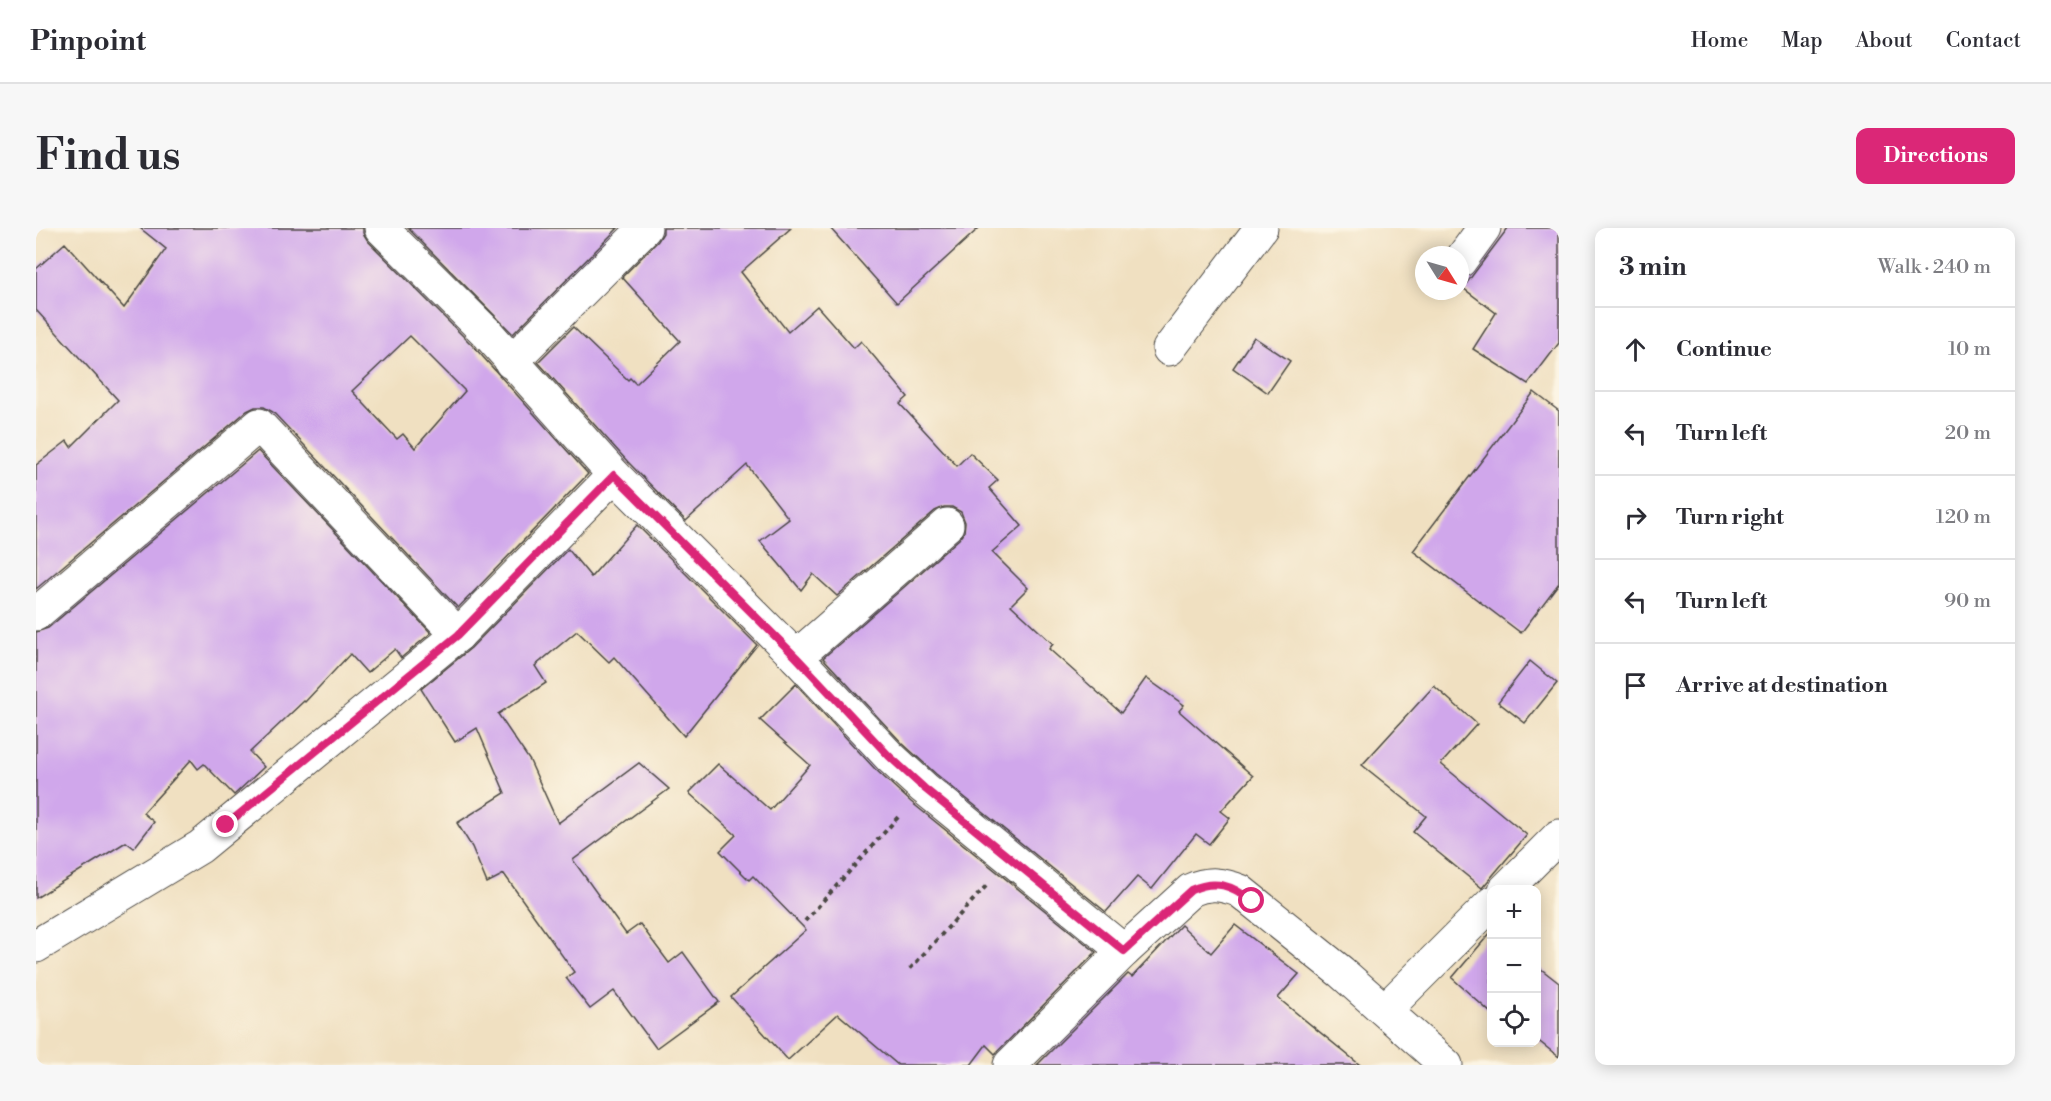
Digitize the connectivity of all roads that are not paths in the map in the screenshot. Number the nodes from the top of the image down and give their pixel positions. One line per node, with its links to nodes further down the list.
1 (381, 228): 5 (street)
2 (645, 228): 5 (street)
3 (1261, 228): 4 (street)
4 (1169, 349)
5 (511, 362): 6 (street)
6 (614, 475): 9 (street); 10 (street)
7 (947, 525): 10 (street)
8 (36, 614): 9 (street)
9 (458, 635): 14 (street)
10 (796, 657): 15 (street)
11 (1559, 836): 12 (street)
12 (1510, 885)
13 (1487, 907): 16 (street)
14 (36, 946)
15 (1124, 951): 16 (street); 17 (street)
16 (1385, 1010): 18 (street)
17 (1010, 1065)
18 (1446, 1065)

